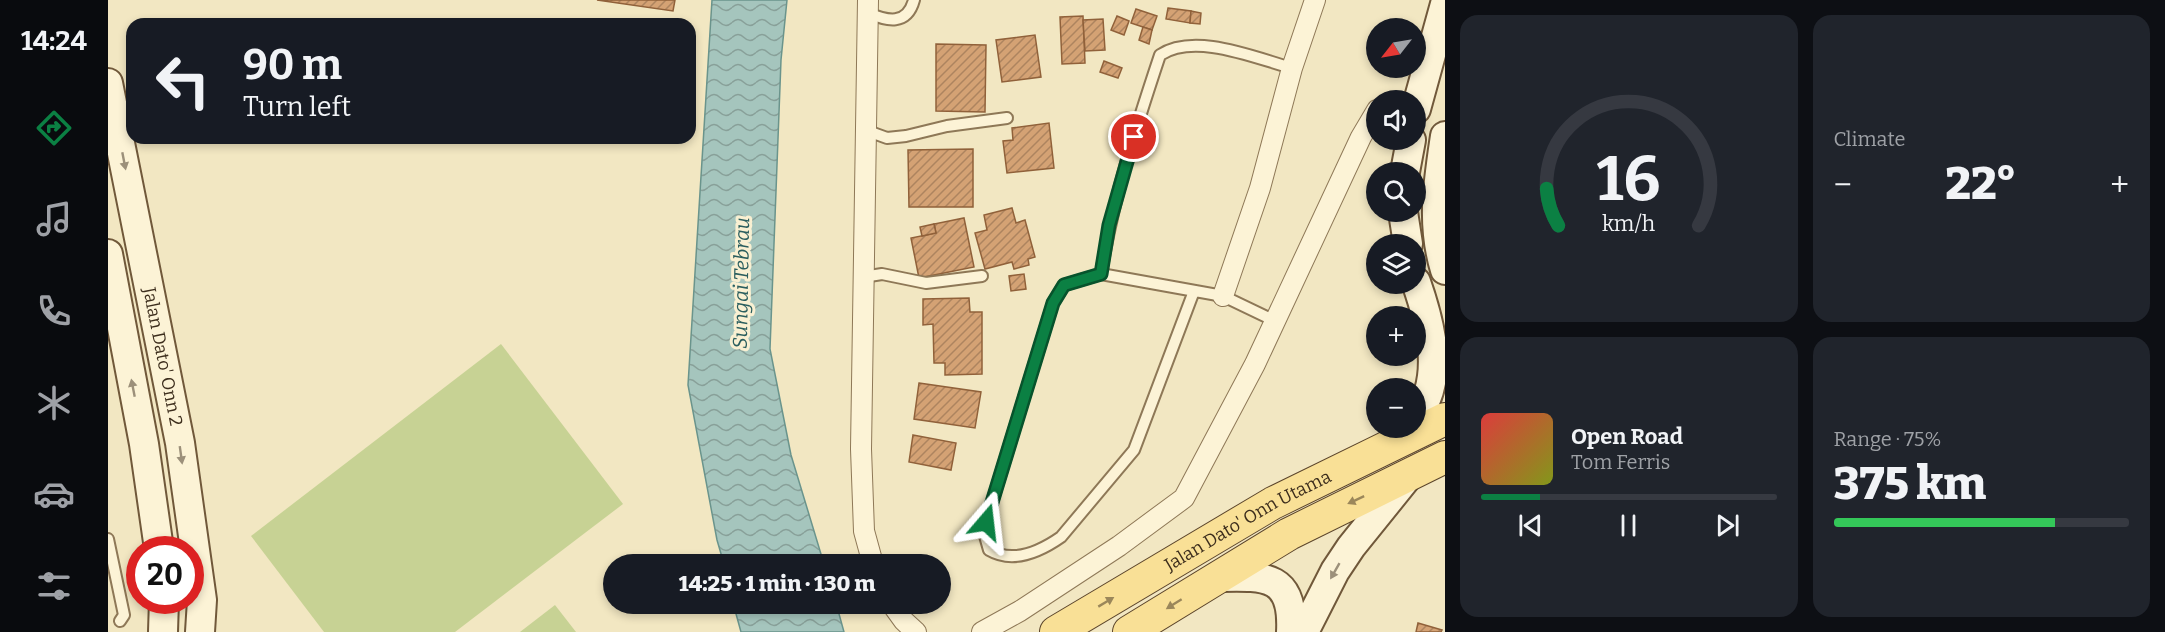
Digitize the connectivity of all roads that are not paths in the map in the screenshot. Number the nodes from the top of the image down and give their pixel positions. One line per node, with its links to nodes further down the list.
1 (914, 0): 4 (lane)
2 (1315, 0): 5 (street)
3 (1445, 4): 7 (main road)
4 (868, 6): 10 (street)
5 (1292, 68): 14 (lane); 19 (street)
6 (108, 83): 37 (main road, Jalan Dato' Onn 2, one-way to 37)
7 (1421, 90)
8 (1007, 118): 10 (lane)
9 (1366, 129): 20 (street)
10 (865, 130): 16 (street)
11 (1445, 136): 13 (main road)
12 (108, 254): 29 (main road, Jalan Dato' Onn 2, one-way to 12)
13 (1445, 270)
14 (1101, 274): 17 (lane); 17 (lane)
15 (982, 276): 16 (lane)
16 (863, 277): 31 (street)
17 (1194, 291): 19 (lane)
18 (1420, 294): 21 (main road)
19 (1223, 296): 20 (lane)
20 (1273, 320): 39 (street)
21 (1426, 404)
22 (1445, 410): 25 (main road)
23 (1445, 419): 25 (main road, Jalan Dato' Onn Utama)
24 (1395, 438): 25 (main road)
25 (1382, 450): 40 (main road, Jalan Dato' Onn Utama, one-way to 25)
26 (1445, 457): 28 (main road, Jalan Dato' Onn Utama)
27 (1445, 465): 28 (main road)
28 (1409, 475): 32 (main road, Jalan Dato' Onn Utama, one-way to 32); 43 (main road, one-way to 43)
29 (157, 536)
30 (108, 539): 35 (lane)
31 (870, 554)
32 (1218, 577): 41 (main road, Jalan Dato' Onn Utama, one-way to 41); 42 (main road)
33 (164, 614): 36 (main road)
34 (899, 614): 38 (street)
35 (120, 621)
36 (163, 632)
37 (200, 632)
38 (916, 632)
39 (982, 632)
40 (1056, 632)
41 (1129, 632)
42 (1291, 632)
43 (1304, 632)

